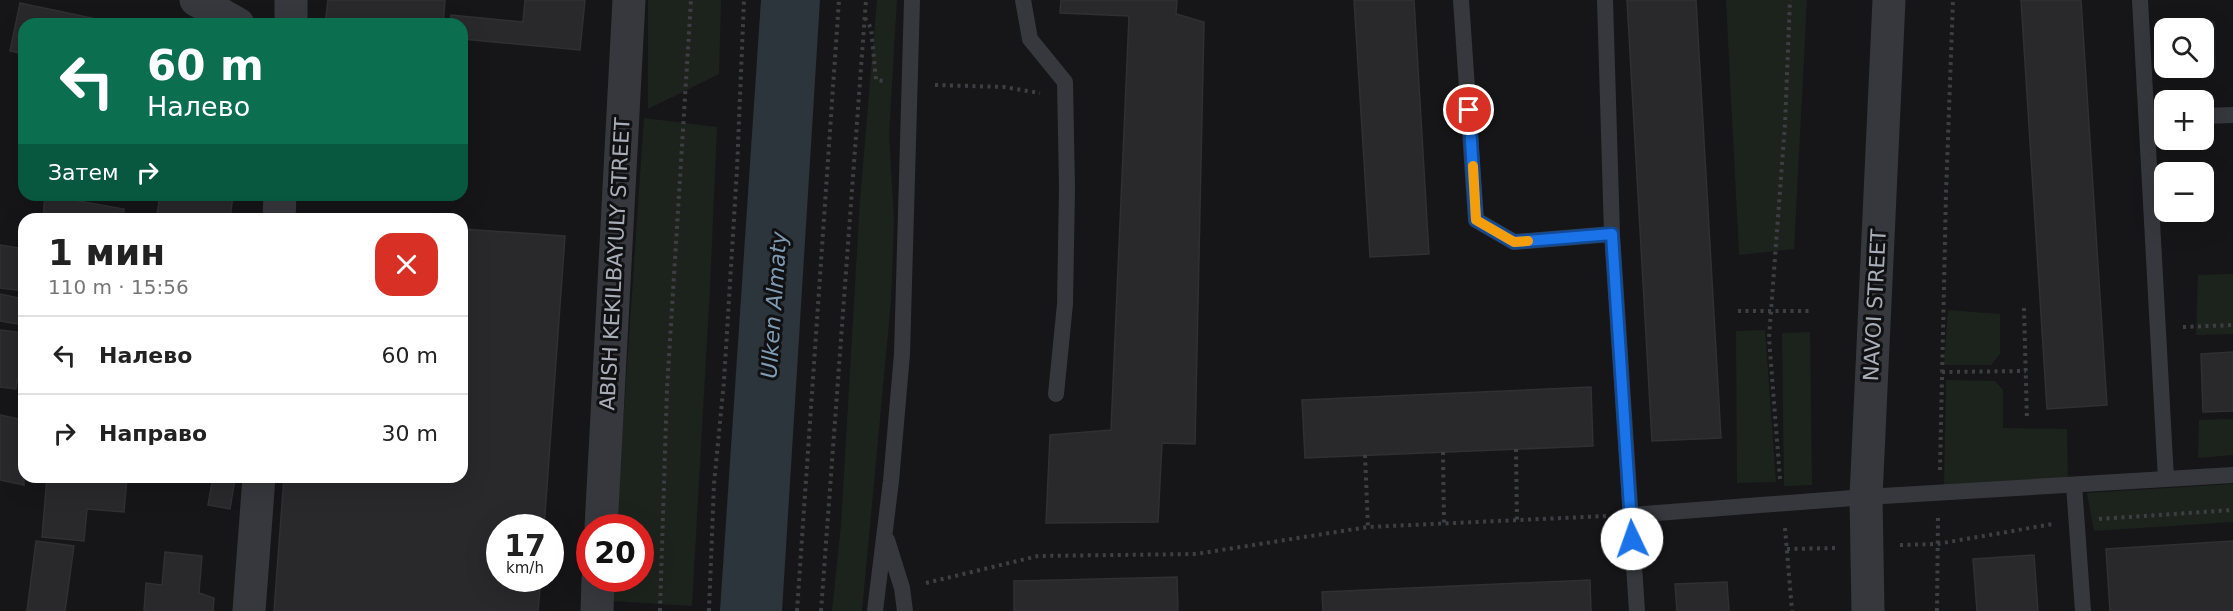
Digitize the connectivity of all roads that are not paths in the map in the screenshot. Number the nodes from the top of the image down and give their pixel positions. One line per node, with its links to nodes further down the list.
1 (196, 0): 10 (street)
2 (291, 0): 11 (street)
3 (629, 0): 23 (street, ABISH KEKILBAYULY STREET)
4 (912, 0): 25 (lane)
5 (1023, 0): 17 (lane)
6 (1461, 0): 16 (lane)
7 (1605, 0): 16 (lane)
8 (1889, 0): 22 (street, NAVOI STREET)
9 (2140, 0): 14 (lane)
10 (228, 18)
11 (291, 18)
12 (2233, 115): 13 (lane)
13 (2214, 116)
14 (2146, 117): 15 (lane); 19 (lane)
15 (2154, 117)
16 (1612, 234): 24 (lane)
17 (1056, 394)
18 (2233, 475): 19 (lane)
19 (2166, 479): 21 (lane)
20 (259, 483): 27 (street)
21 (2074, 485): 22 (lane); 33 (lane)
22 (1866, 497): 24 (lane); 32 (street, NAVOI STREET)
23 (602, 514)
24 (1631, 515): 31 (lane)
25 (885, 534): 29 (lane); 30 (lane)
26 (598, 592): 28 (street)
27 (249, 611)
28 (597, 611)
29 (875, 611)
30 (904, 611)
31 (1637, 611)
32 (1868, 611)
33 (2083, 611)

